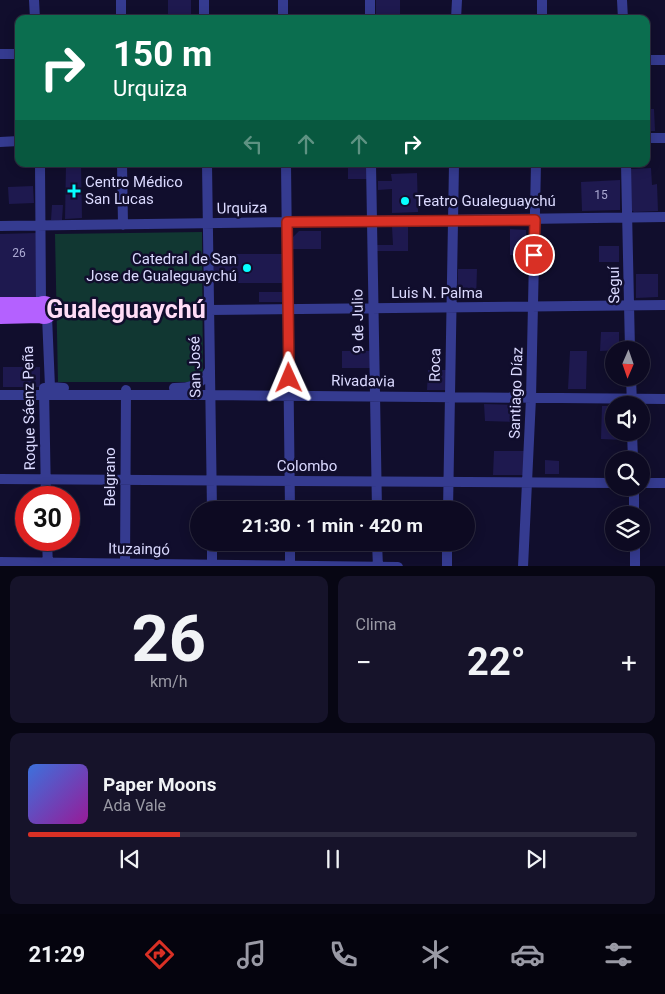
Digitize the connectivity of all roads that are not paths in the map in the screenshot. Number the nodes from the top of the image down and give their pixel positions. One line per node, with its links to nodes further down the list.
1 (34, 0): 9 (street)
2 (121, 0): 10 (street)
3 (204, 0): 11 (street)
4 (283, 0): 12 (street)
5 (370, 0): 13 (street)
6 (457, 0): 14 (street)
7 (542, 0): 15 (street)
8 (622, 0): 16 (street)
9 (35, 15)
10 (121, 15)
11 (204, 15)
12 (283, 15)
13 (370, 15)
14 (456, 15)
15 (542, 15)
16 (622, 15)
17 (0, 54): 18 (street)
18 (15, 54)
19 (650, 60): 20 (street)
20 (665, 60)
21 (650, 138): 22 (street)
22 (665, 138)
23 (15, 141): 24 (street)
24 (0, 142)
25 (40, 167): 42 (street, Roque Sáenz Peña)
26 (122, 167): 40 (street)
27 (207, 167): 39 (street, San José)
28 (286, 167): 38 (street)
29 (371, 167): 37 (street, 9 de Julio)
30 (454, 167): 35 (street, Roca)
31 (536, 167): 36 (street, Santiago Díaz)
32 (626, 167): 33 (street, Seguí)
33 (628, 218): 34 (street, Urquiza); 36 (street, Urquiza); 47 (street, Seguí)
34 (665, 218)
35 (452, 220): 36 (street, Urquiza); 37 (street, Urquiza); 48 (street, Roca)
36 (535, 220): 46 (street, Santiago Díaz)
37 (372, 221): 38 (street, Urquiza); 49 (street, 9 de Julio)
38 (287, 222): 39 (street, Urquiza); 52 (street)
39 (208, 223): 40 (street, Urquiza); 51 (street, San José)
40 (123, 225): 43 (street, Urquiza)
41 (0, 226): 42 (street, Urquiza)
42 (42, 226): 43 (street, Urquiza); 50 (street, Roque Sáenz Peña)
43 (58, 226): 50 (street)
44 (0, 304): 50 (main road)
45 (665, 305): 47 (street, Luis N. Palma)
46 (533, 307): 47 (street, Luis N. Palma); 48 (street, Luis N. Palma); 63 (street, Santiago Díaz)
47 (630, 307): 54 (street, Seguí)
48 (451, 308): 49 (street, Luis N. Palma); 62 (street, Roca)
49 (373, 309): 52 (street, Luis N. Palma); 61 (street, 9 de Julio)
50 (43, 310): 53 (main road); 56 (street, Rivadavia); 58 (street, Roque Sáenz Peña)
51 (209, 310): 52 (street, Luis N. Palma); 55 (street, San José)
52 (288, 310): 60 (street)
53 (0, 317)
54 (630, 341)
55 (209, 370): 56 (street, Rivadavia); 59 (street, San José)
56 (126, 392): 58 (street, Rivadavia); 59 (street, Rivadavia); 69 (street, Belgrano)
57 (0, 395): 58 (street, Rivadavia)
58 (44, 395): 68 (street, Roque Sáenz Peña)
59 (210, 395): 60 (street, Rivadavia); 70 (street, San José)
60 (289, 396): 61 (street, Rivadavia); 71 (street)
61 (375, 396): 62 (street, Rivadavia); 72 (street, 9 de Julio)
62 (450, 397): 63 (street, Rivadavia); 74 (street, Roca)
63 (531, 398): 66 (street, Rivadavia); 73 (street, Santiago Díaz)
64 (665, 399): 65 (street, Rivadavia)
65 (650, 400)
66 (605, 401)
67 (0, 479): 68 (street, Colombo)
68 (46, 480): 69 (street, Colombo); 78 (street, Roque Sáenz Peña)
69 (125, 480): 70 (street, Colombo); 91 (street, Belgrano)
70 (211, 480): 71 (street, Colombo); 79 (street, San José)
71 (289, 482): 72 (street, Colombo); 80 (street)
72 (376, 482): 74 (street, Colombo); 81 (street, 9 de Julio)
73 (528, 482): 74 (street, Colombo); 75 (street, Colombo); 97 (street, Santiago Díaz)
74 (448, 483): 82 (street, Roca)
75 (605, 483)
76 (650, 483): 77 (street)
77 (665, 483)
78 (46, 486)
79 (212, 501)
80 (290, 501)
81 (377, 501)
82 (448, 501)
83 (47, 551): 90 (street)
84 (212, 551): 92 (street)
85 (290, 551): 93 (street)
86 (378, 551): 94 (street)
87 (447, 551): 96 (street)
88 (635, 551): 98 (street)
89 (0, 562): 90 (street, Ituzaingó)
90 (48, 564): 91 (street, Ituzaingó)
91 (125, 565): 92 (street, Ituzaingó)
92 (212, 565): 93 (street, Ituzaingó)
93 (290, 566): 94 (street, Ituzaingó)
94 (378, 566): 95 (street, Ituzaingó)
95 (398, 566)
96 (447, 566)
97 (523, 566)
98 (635, 566)

